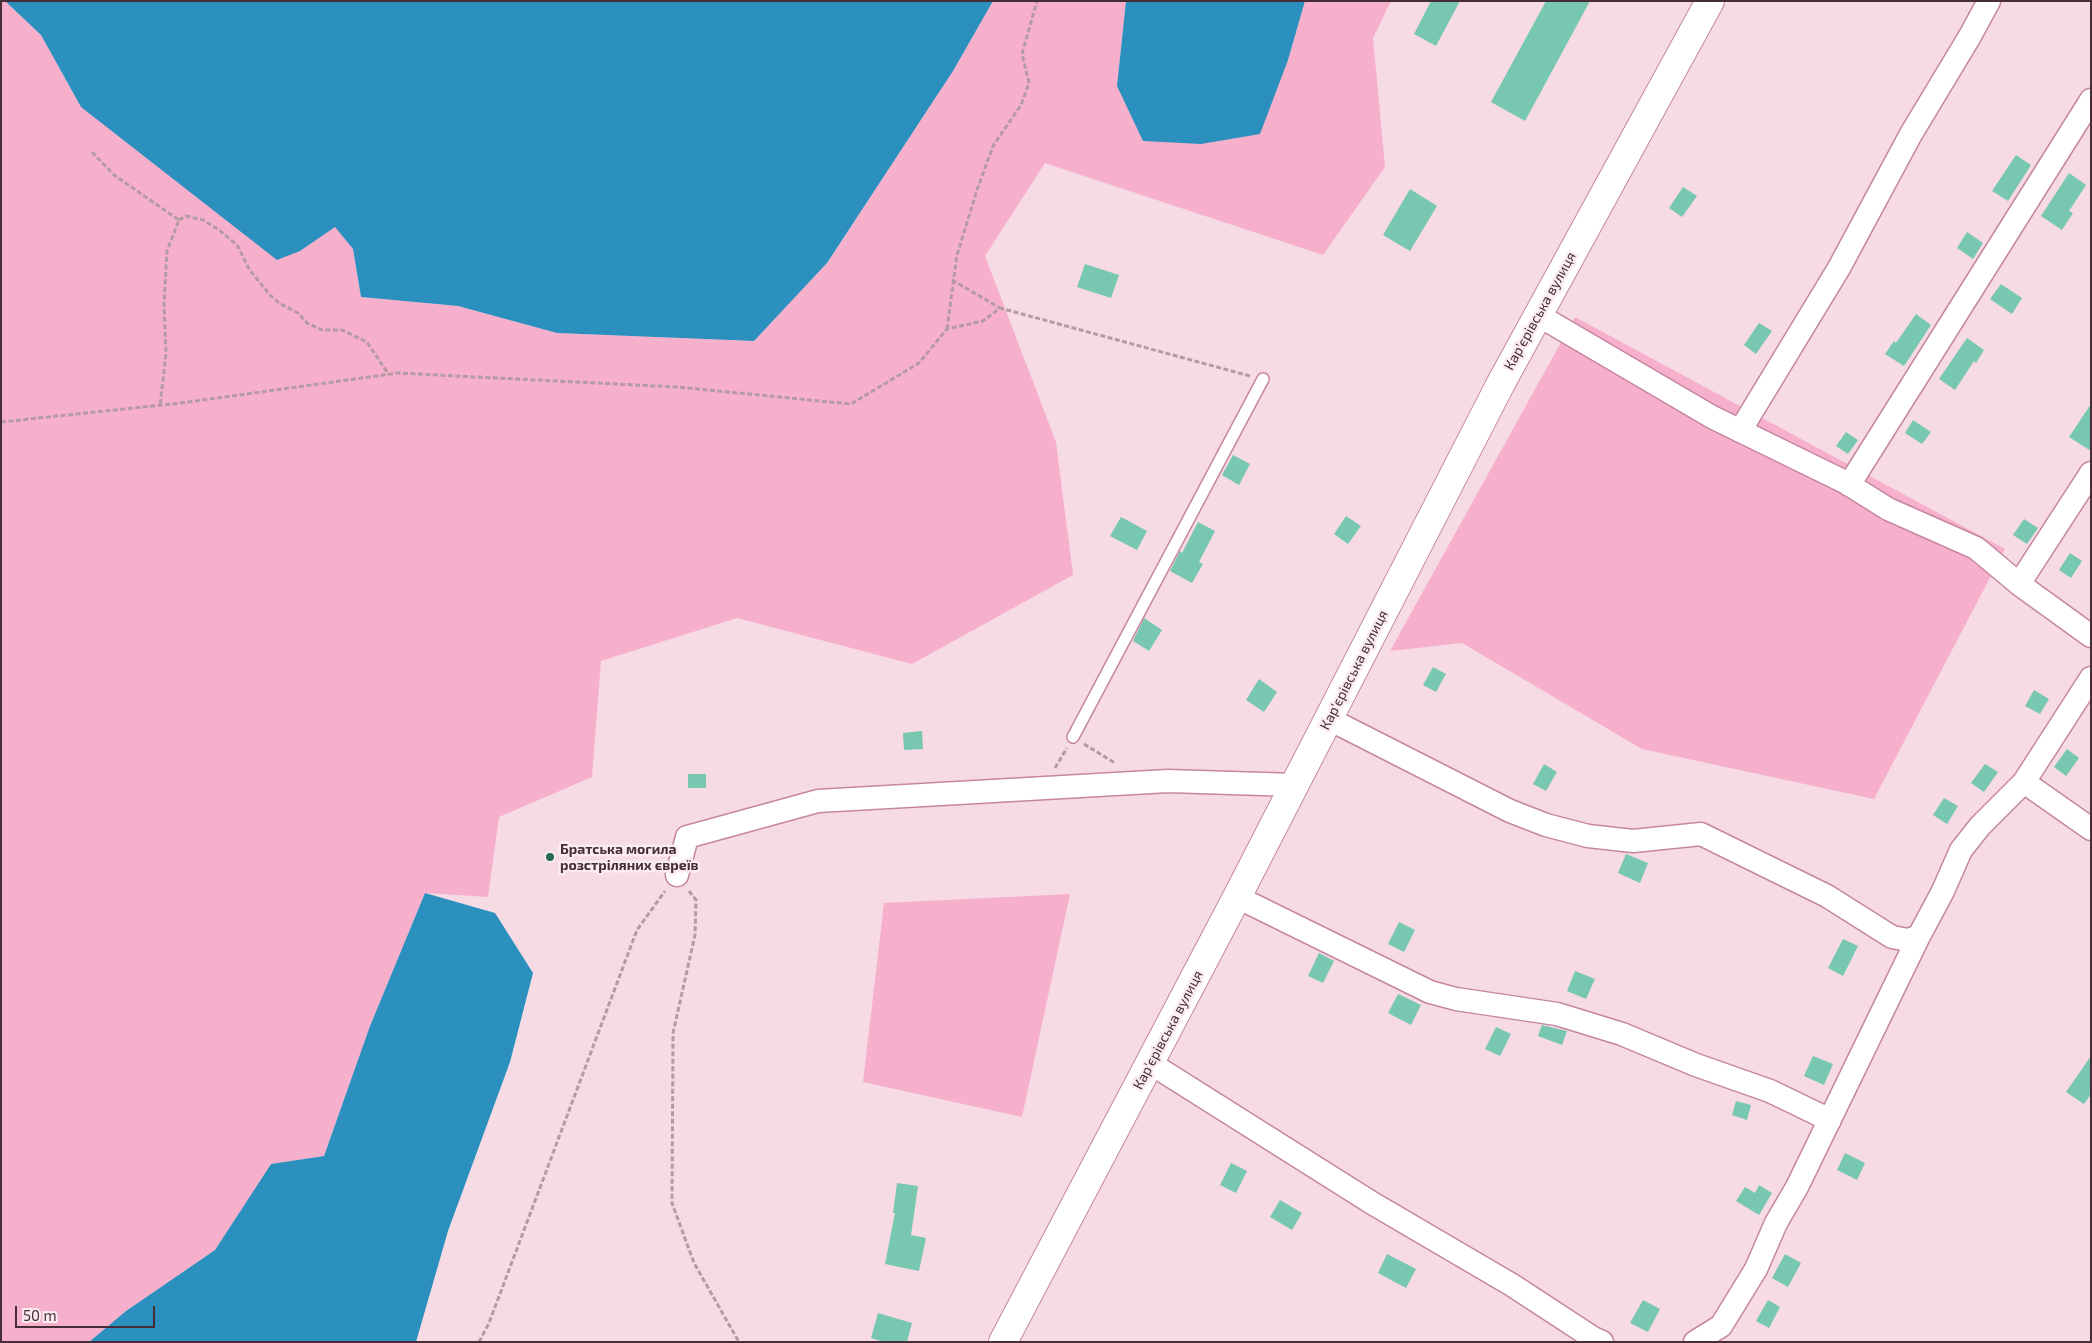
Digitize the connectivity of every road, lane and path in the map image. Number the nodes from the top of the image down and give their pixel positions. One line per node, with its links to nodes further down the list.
1 (1037, 1): 7 (path)
2 (1710, 1): 9 (street, Кар'єрівська вулиця)
3 (1989, 1): 15 (street)
4 (2091, 100): 17 (street)
5 (92, 152): 6 (path)
6 (179, 220): 11 (path); 13 (path)
7 (952, 280): 8 (path); 10 (path)
8 (1000, 308): 10 (path); 12 (path)
9 (1538, 315): 15 (street); 21 (street, Кар'єрівська вулиця)
10 (947, 329): 11 (path)
11 (389, 375): 13 (path)
12 (1263, 379): 22 (lane)
13 (160, 406): 14 (path)
14 (1, 422)
15 (1740, 430): 17 (street)
16 (2091, 473): 18 (street)
17 (1849, 485): 18 (street)
18 (2019, 584): 19 (street)
19 (2091, 636)
20 (2091, 678): 24 (street)
21 (1329, 719): 25 (street, Кар'єрівська вулиця); 30 (street)
22 (1074, 737): 23 (path); 26 (path)
23 (1145, 782): 25 (street); 26 (street)
24 (2024, 782): 27 (street); 30 (street)
25 (1295, 785): 29 (street, Кар'єрівська вулиця)
26 (1043, 788): 28 (street)
27 (2091, 828)
28 (676, 875): 34 (path); 35 (path)
29 (1237, 897): 31 (street, Кар'єрівська вулиця); 32 (street)
30 (1919, 936): 32 (street)
31 (1150, 1063): 36 (street, Кар'єрівська вулиця); 37 (street)
32 (1830, 1120): 33 (street)
33 (1703, 1340)
34 (480, 1342)
35 (739, 1342)
36 (1003, 1342)
37 (1602, 1342)

